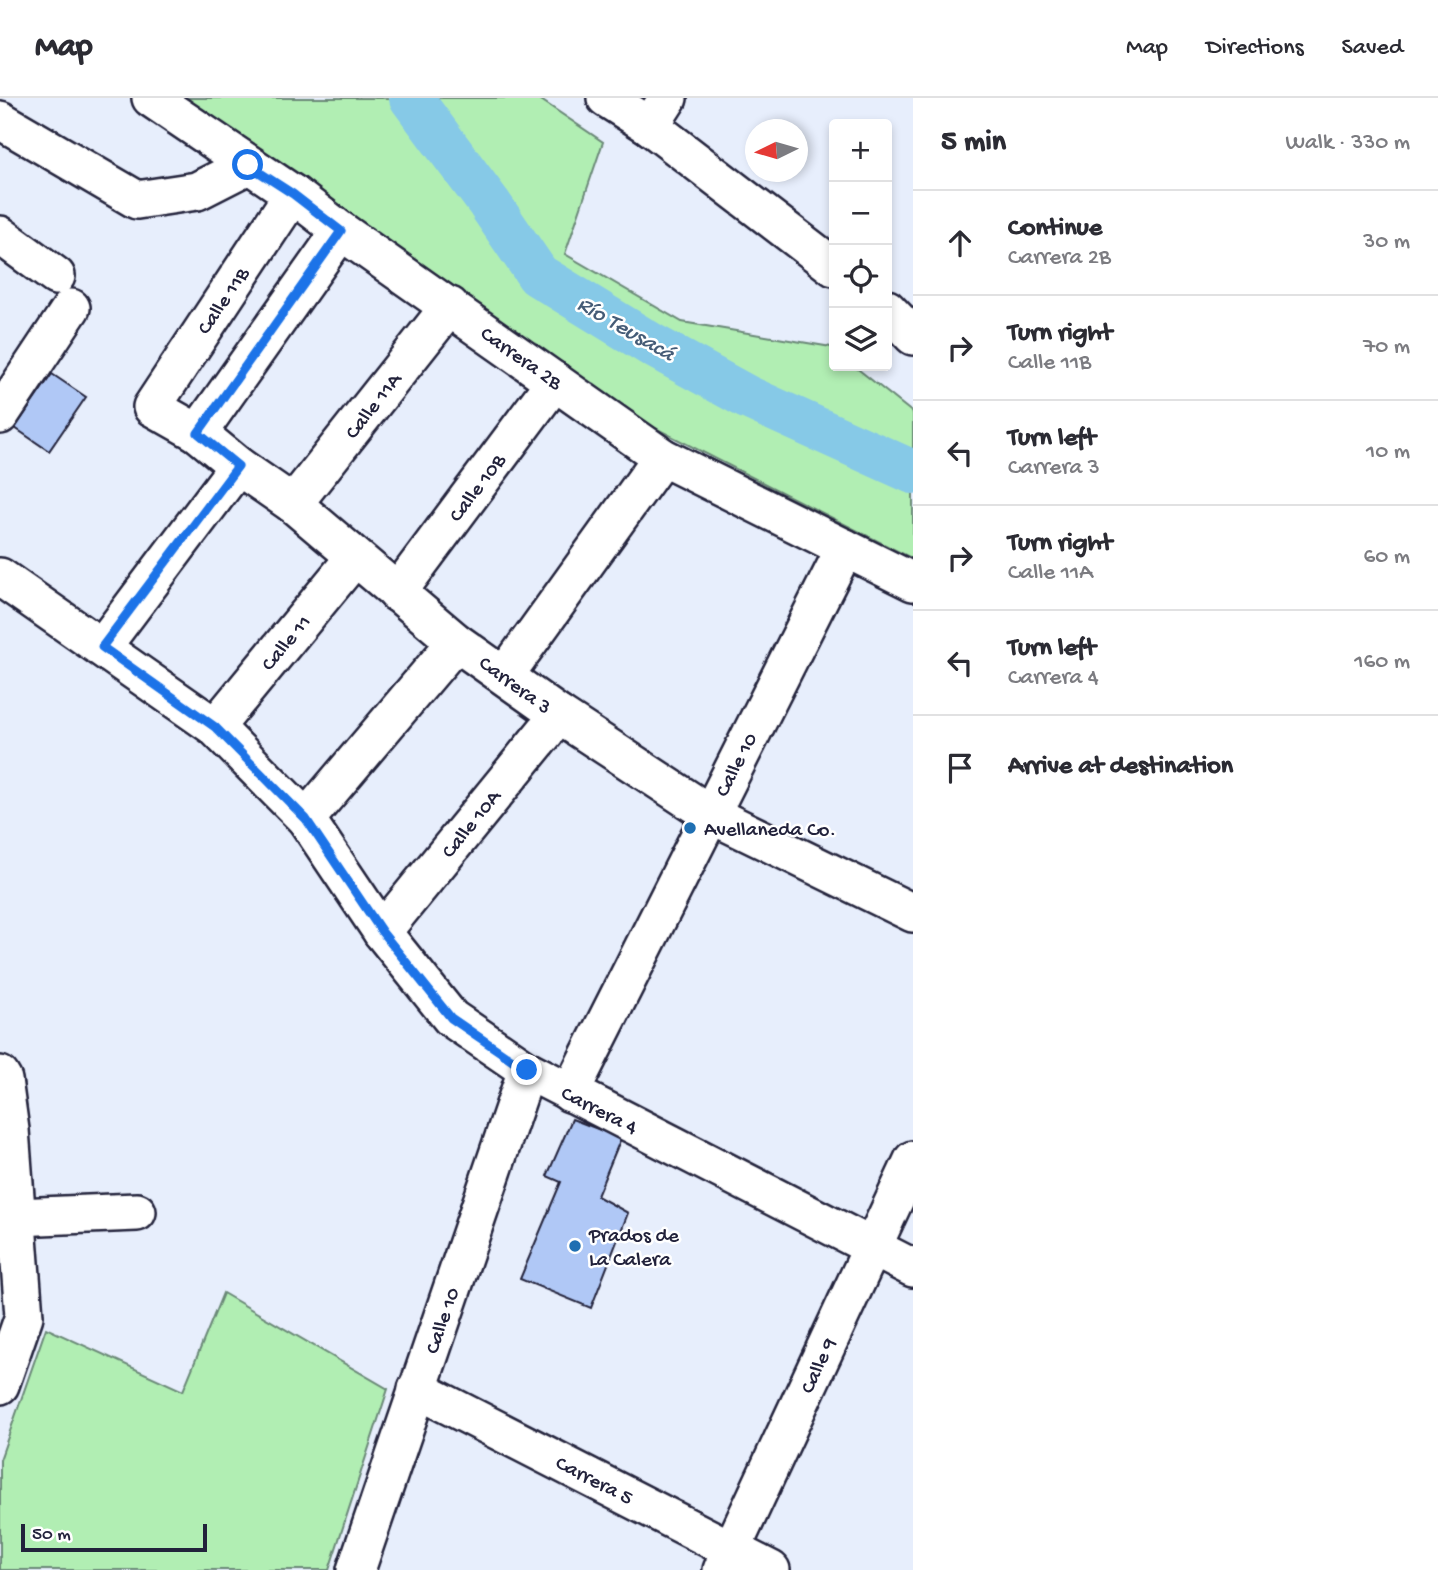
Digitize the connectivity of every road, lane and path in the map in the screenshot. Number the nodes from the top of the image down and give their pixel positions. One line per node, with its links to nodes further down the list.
1 (151, 98): 5 (street, Carrera 2B)
2 (606, 98): 3 (street)
3 (659, 112): 9 (street)
4 (0, 120): 5 (street)
5 (248, 165): 6 (street, Carrera 2B)
6 (293, 194): 7 (street, Carrera 2B); 16 (street, Calle 11B)
7 (341, 231): 11 (street, Carrera 2B); 18 (street)
8 (0, 234): 10 (street)
9 (829, 263)
10 (56, 276)
11 (450, 306): 15 (street, Carrera 2B); 21 (street, Calle 11A)
12 (72, 308): 17 (street)
13 (892, 314): 14 (street)
14 (913, 336)
15 (555, 381): 19 (street, Carrera 2B); 26 (street, Calle 10B)
16 (152, 407): 18 (street, Carrera 3)
17 (0, 415)
18 (198, 433): 20 (street, Carrera 3)
19 (662, 457): 22 (street, Carrera 2B); 29 (street)
20 (238, 466): 21 (street, Carrera 3); 28 (street)
21 (293, 504): 23 (street, Carrera 3)
22 (845, 548): 25 (street, Carrera 2B); 32 (street, Calle 10)
23 (355, 557): 26 (street, Carrera 3); 31 (street, Calle 11)
24 (0, 577): 28 (street, Carrera 4)
25 (913, 582)
26 (397, 593): 27 (street, Carrera 3)
27 (456, 642): 29 (street, Carrera 3); 33 (street)
28 (102, 647): 31 (street, Carrera 4)
29 (505, 675): 30 (street, Carrera 3)
30 (559, 715): 32 (street, Carrera 3); 35 (street, Calle 10A)
31 (215, 727): 33 (street, Carrera 4)
32 (710, 814): 34 (street, Carrera 3); 38 (street, Calle 10)
33 (306, 819): 35 (street, Carrera 4)
34 (913, 913)
35 (382, 932): 36 (street, Carrera 4)
36 (527, 1070): 38 (street, Carrera 4); 47 (street, Calle 10)
37 (0, 1076): 39 (street)
38 (570, 1093): 43 (street, Carrera 4)
39 (5, 1130): 42 (street)
40 (913, 1160): 43 (street, Calle 9)
41 (137, 1212): 42 (street)
42 (16, 1217): 45 (street)
43 (872, 1247): 44 (street, Carrera 4); 48 (street, Calle 9)
44 (913, 1268)
45 (12, 1308): 46 (street)
46 (0, 1385)
47 (418, 1389): 48 (street, Carrera 5); 49 (street, Calle 10)
48 (727, 1559): 50 (street, Carrera 5)
49 (356, 1570)
50 (771, 1570)

